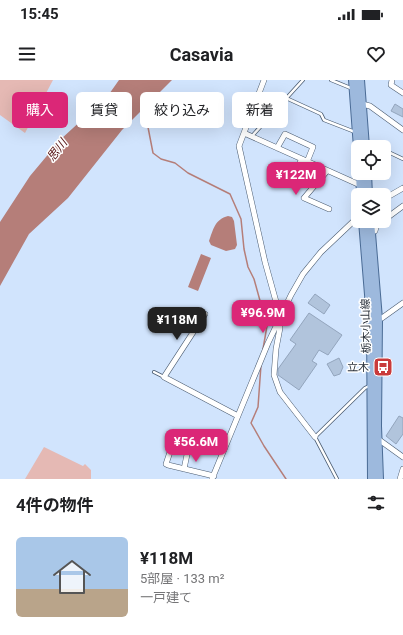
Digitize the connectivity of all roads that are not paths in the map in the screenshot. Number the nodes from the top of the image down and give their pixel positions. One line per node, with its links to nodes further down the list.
1 (264, 80): 14 (street)
2 (303, 80): 9 (lane)
3 (331, 80): 7 (lane)
4 (353, 80): 7 (main road)
5 (360, 80): 11 (main road)
6 (392, 80): 8 (street)
7 (354, 90): 15 (main road)
8 (403, 93)
9 (288, 96)
10 (288, 99): 15 (lane)
11 (362, 104): 13 (street); 18 (main road)
12 (259, 128): 16 (lane)
13 (403, 130)
14 (244, 132): 16 (street); 41 (street)
15 (357, 132): 17 (main road)
16 (252, 136): 19 (street)
17 (358, 140)
18 (365, 140)
19 (277, 148): 21 (street); 23 (street)
20 (391, 153): 22 (lane)
21 (301, 159): 23 (street); 25 (street)
22 (403, 159)
23 (307, 162): 24 (street)
24 (327, 171): 27 (street); 32 (street)
25 (297, 178)
26 (360, 180): 27 (main road)
27 (360, 185): 28 (main road)
28 (360, 188)
29 (403, 188): 30 (street)
30 (391, 195)
31 (403, 206): 33 (street)
32 (329, 210)
33 (391, 214)
34 (351, 224): 41 (street)
35 (364, 228): 42 (main road, 栃木小山線)
36 (371, 228): 38 (main road, 栃木小山線)
37 (376, 228): 38 (street)
38 (371, 232): 42 (main road, 栃木小山線)
39 (403, 303): 42 (street)
40 (204, 314): 44 (street)
41 (280, 316): 46 (street); 47 (street)
42 (374, 319): 45 (main road, 栃木小山線)
43 (154, 372): 44 (lane)
44 (164, 377): 46 (street)
45 (374, 385): 47 (lane); 48 (main road, 栃木小山線); 54 (main road, 栃木小山線)
46 (238, 416): 52 (street)
47 (315, 437): 53 (lane)
48 (378, 439): 49 (street); 55 (main road, 栃木小山線)
49 (403, 457)
50 (184, 469): 50 (street); 52 (street)
51 (403, 469): 56 (street)
52 (213, 478)
53 (338, 479)
54 (372, 479)
55 (379, 479)
56 (400, 479)

